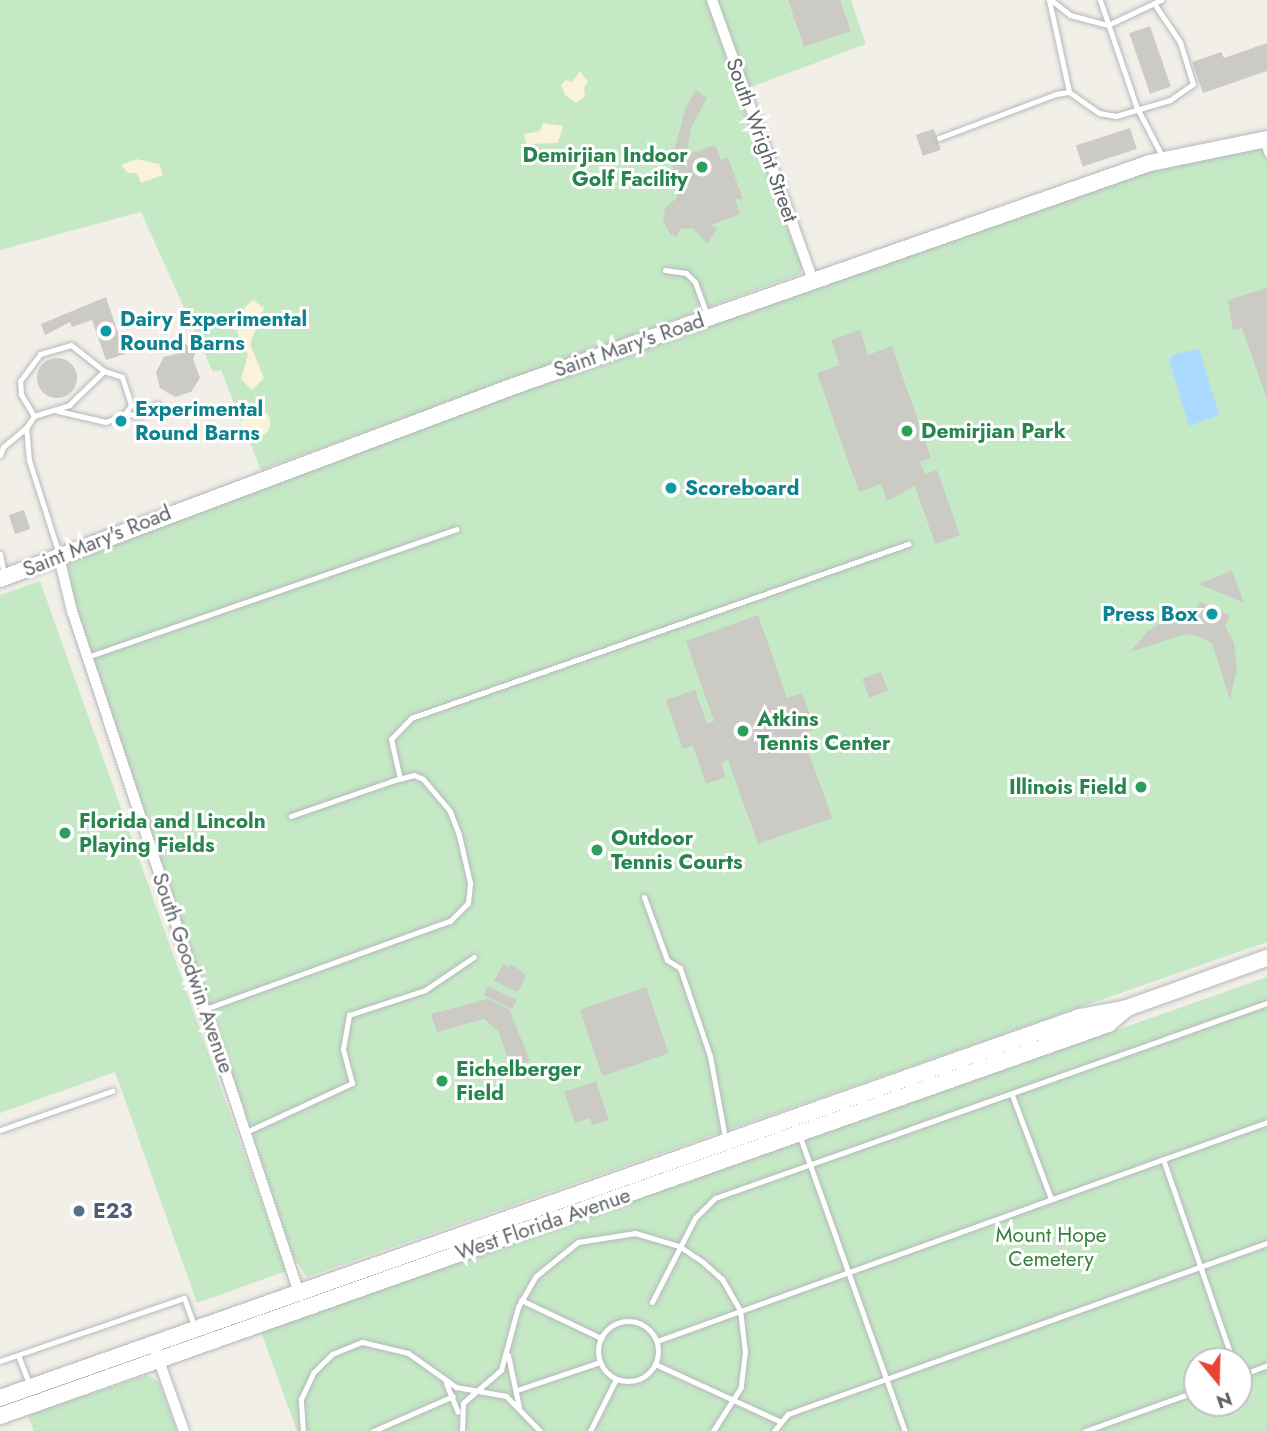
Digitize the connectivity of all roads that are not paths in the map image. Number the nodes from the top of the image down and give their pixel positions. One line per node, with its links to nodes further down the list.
1 (712, 0): 13 (street, South Wright Street)
2 (1050, 0): 6 (lane); 7 (lane)
3 (1100, 0): 6 (lane)
4 (1161, 0): 5 (lane)
5 (1155, 5): 6 (lane); 8 (lane)
6 (1108, 24): 8 (lane)
7 (1069, 92): 8 (lane); 9 (lane)
8 (1138, 110): 11 (lane)
9 (939, 138)
10 (1265, 144): 11 (main road, Saint Mary's Road)
11 (1164, 159): 13 (main road, Saint Mary's Road)
12 (665, 270): 14 (lane)
13 (813, 280): 14 (main road, Saint Mary's Road)
14 (708, 318): 25 (main road, Saint Mary's Road)
15 (104, 371): 17 (lane); 18 (lane); 19 (lane)
16 (158, 404): 18 (lane)
17 (58, 411): 18 (lane); 19 (lane)
18 (125, 414)
19 (34, 416): 20 (lane)
20 (26, 428): 21 (lane); 25 (lane)
21 (0, 455)
22 (457, 529): 27 (lane)
23 (908, 544): 28 (lane)
24 (0, 554): 26 (lane)
25 (59, 557): 26 (main road, Saint Mary's Road); 27 (street, South Goodwin Avenue)
26 (2, 578)
27 (87, 657): 34 (street, South Goodwin Avenue)
28 (400, 779): 29 (lane); 34 (lane)
29 (291, 816)
30 (644, 897): 42 (lane)
31 (474, 957): 40 (lane)
32 (1267, 958): 35 (main road)
33 (1267, 1003): 37 (lane)
34 (205, 1009): 40 (street, South Goodwin Avenue)
35 (1083, 1024): 41 (main road, West Florida Avenue); 42 (main road, West Florida Avenue)
36 (112, 1091): 39 (lane)
37 (1012, 1095): 44 (lane); 45 (lane)
38 (1267, 1122): 43 (lane)
39 (0, 1130)
40 (246, 1132): 50 (street, South Goodwin Avenue)
41 (799, 1134): 42 (main road, West Florida Avenue); 44 (lane)
42 (729, 1150): 50 (main road, West Florida Avenue); 53 (main road, West Florida Avenue)
43 (1163, 1159): 45 (lane); 48 (lane)
44 (810, 1166): 47 (lane); 49 (lane)
45 (1051, 1199): 49 (lane)
46 (1267, 1244): 48 (lane)
47 (679, 1246): 51 (lane); 52 (lane); 54 (lane)
48 (1201, 1268): 59 (lane); 68 (lane)
49 (846, 1270): 54 (lane); 68 (lane)
50 (299, 1292): 53 (street, South Goodwin Avenue); 55 (main road, West Florida Avenue)
51 (521, 1300): 56 (lane); 61 (lane)
52 (652, 1302)
53 (305, 1308): 63 (main road, West Florida Avenue)
54 (740, 1310): 57 (lane); 75 (lane)
55 (196, 1329): 58 (main road, West Florida Avenue); 60 (lane)
56 (601, 1338): 57 (lane); 64 (lane)
57 (657, 1341): 65 (lane)
58 (153, 1344): 63 (street); 71 (main road, West Florida Avenue)
59 (1228, 1347)
60 (18, 1355): 62 (lane); 71 (lane)
61 (508, 1355): 69 (lane); 70 (lane)
62 (0, 1361)
63 (159, 1361): 71 (main road, West Florida Avenue); 80 (street)
64 (600, 1362): 67 (lane); 70 (lane)
65 (655, 1364): 67 (lane); 75 (lane)
66 (442, 1378): 69 (lane); 72 (lane); 81 (lane)
67 (616, 1378): 85 (lane)
68 (886, 1380): 79 (lane); 88 (lane)
69 (479, 1389): 76 (lane); 78 (lane)
70 (517, 1390): 76 (lane)
71 (33, 1396): 74 (main road, West Florida Avenue); 77 (main road, West Florida Avenue)
72 (453, 1396): 78 (lane); 82 (lane)
73 (1183, 1396): 89 (lane)
74 (0, 1398)
75 (735, 1400): 79 (lane); 86 (lane)
76 (519, 1407): 84 (lane)
77 (0, 1416)
78 (460, 1419): 83 (lane)
79 (779, 1421): 87 (lane)
80 (184, 1431)
81 (303, 1431)
82 (373, 1431)
83 (462, 1431)
84 (540, 1431)
85 (590, 1431)
86 (713, 1431)
87 (774, 1431)
88 (905, 1431)
89 (1085, 1431)

